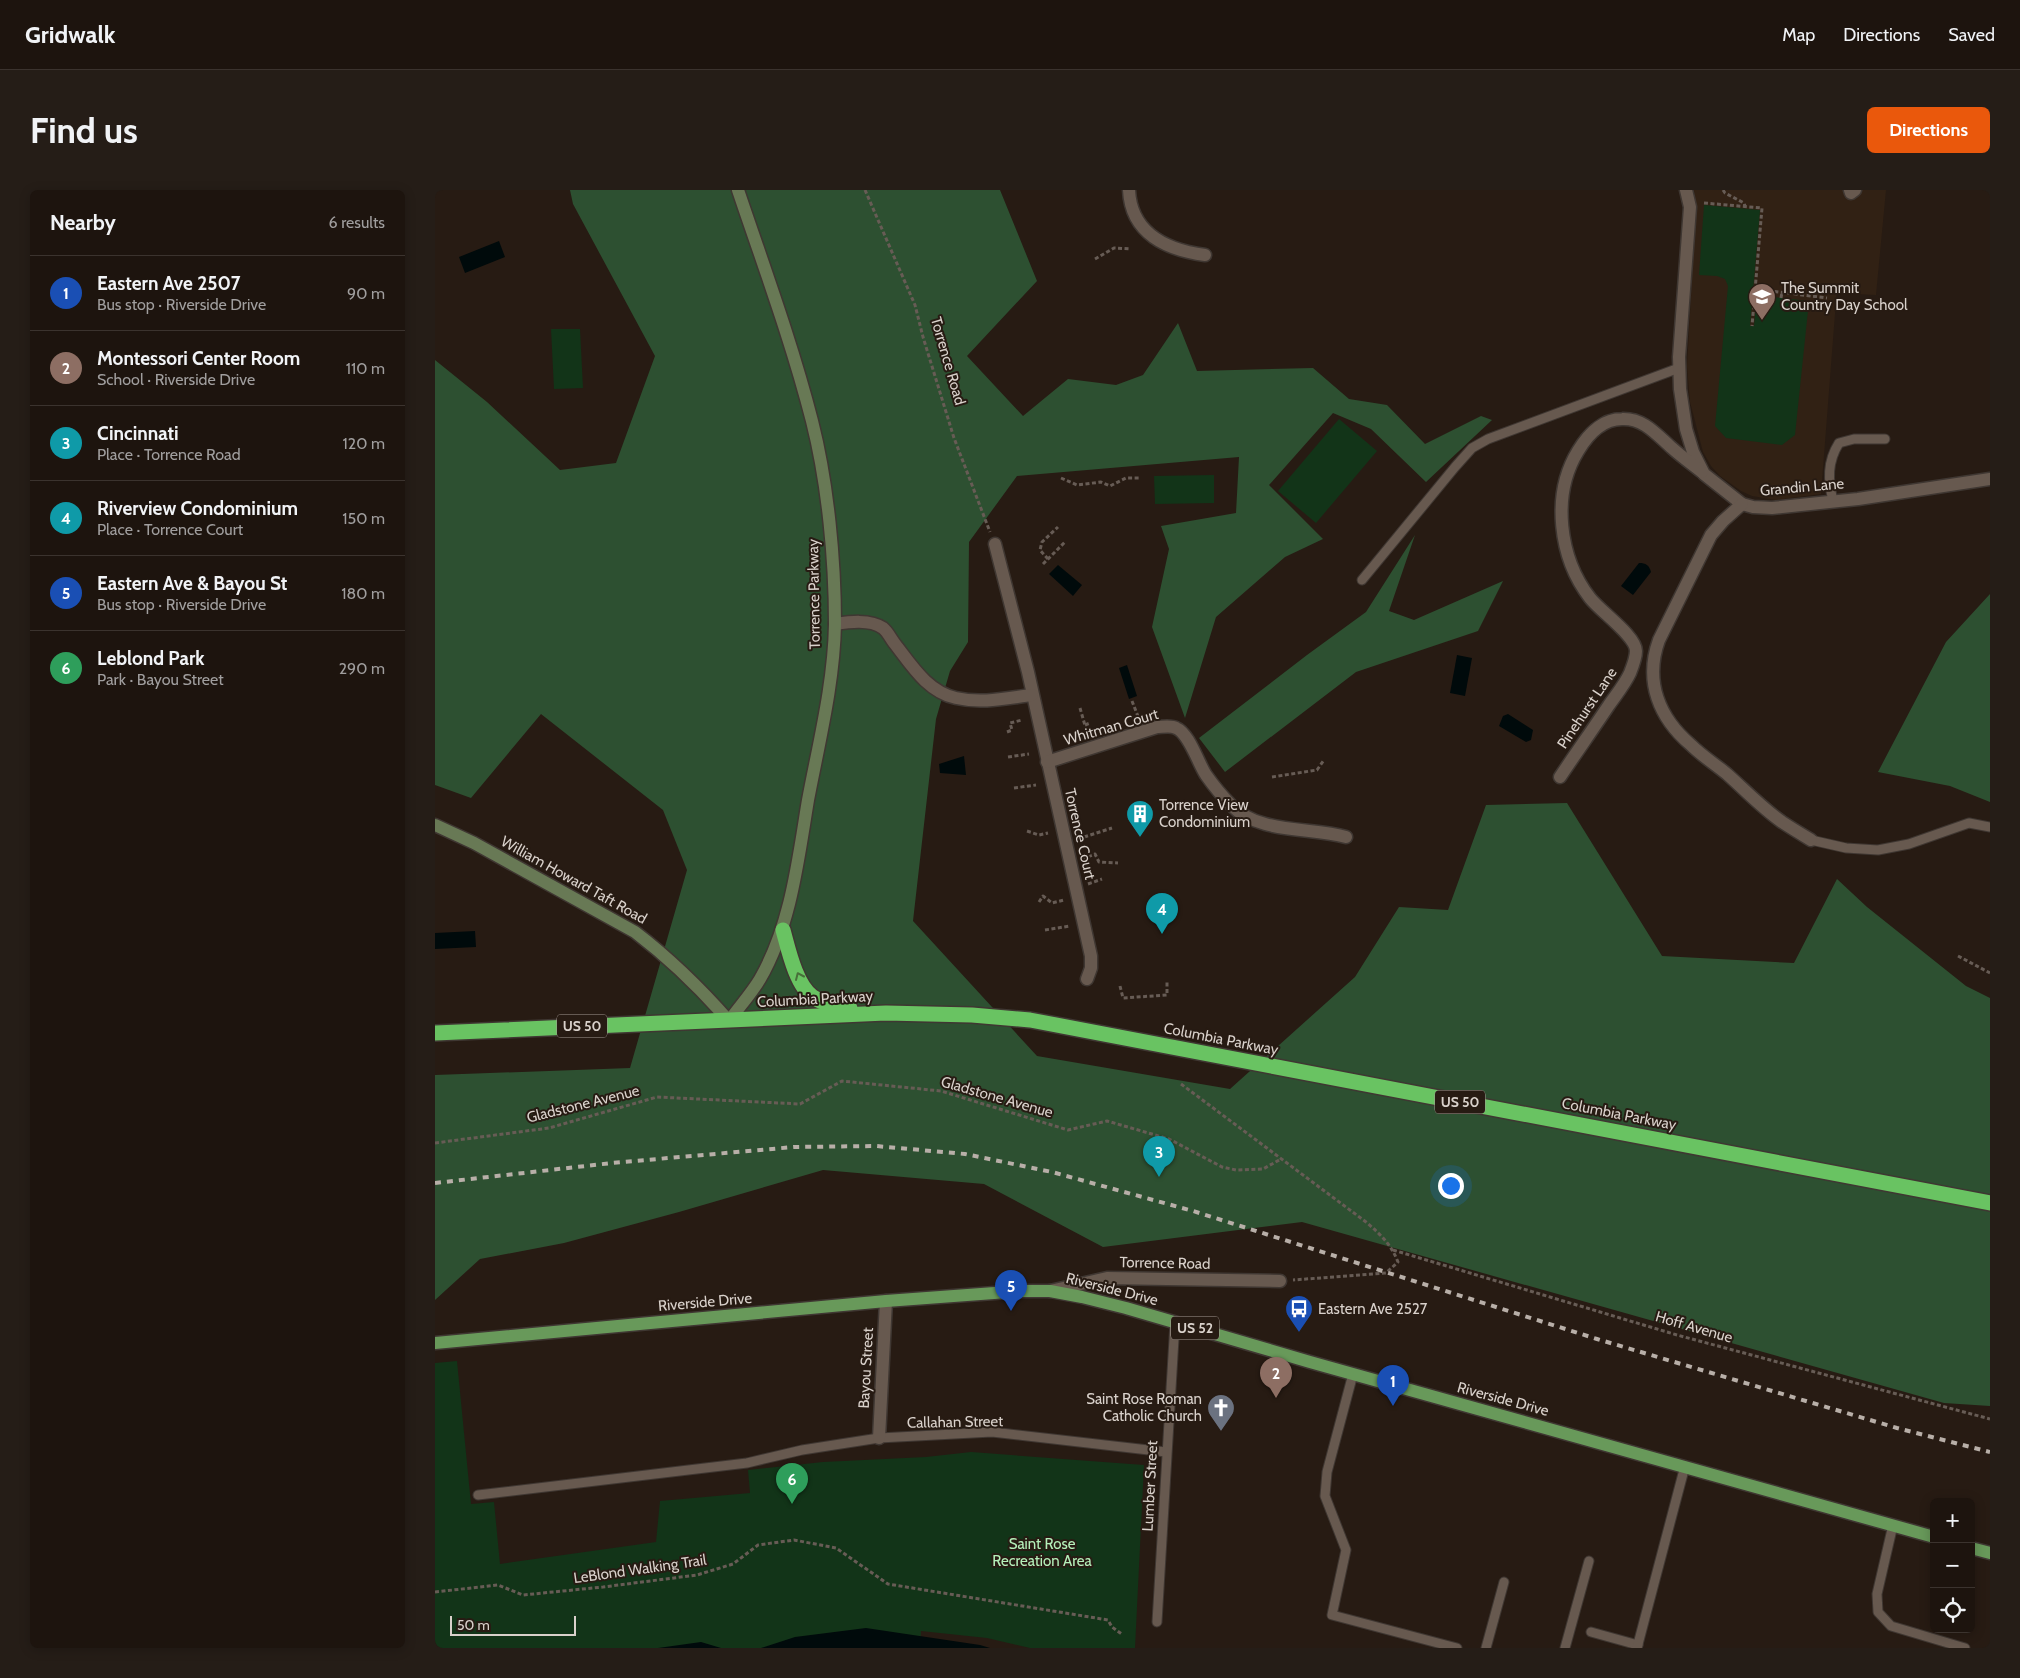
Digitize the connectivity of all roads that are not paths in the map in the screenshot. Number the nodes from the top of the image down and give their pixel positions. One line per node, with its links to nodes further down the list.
1 (738, 190): 15 (street, Torrence Parkway)
2 (1129, 190): 6 (street)
3 (1686, 190): 7 (street, Grandin Lane)
4 (1850, 190): 5 (street)
5 (1855, 190)
6 (1205, 255)
7 (1679, 368): 9 (street, Grandin Lane); 14 (lane)
8 (1885, 440): 11 (lane)
9 (1704, 474): 12 (street, Grandin Lane); 18 (street, Pinehurst Lane)
10 (1990, 479): 11 (street, Grandin Lane)
11 (1833, 501): 12 (street, Grandin Lane)
12 (1742, 504): 22 (street)
13 (995, 544): 16 (street, Torrence Court)
14 (1362, 580)
15 (835, 624): 16 (street); 23 (street, Torrence Parkway)
16 (1033, 695): 17 (street, Torrence Court)
17 (1047, 762): 21 (street, Whitman Court); 24 (street, Torrence Court)
18 (1560, 777)
19 (435, 825): 26 (street, William Howard Taft Road)
20 (1990, 827): 22 (lane)
21 (1346, 837)
22 (1811, 840)
23 (783, 930): 25 (highway, one-way to 23); 26 (street, Torrence Parkway)
24 (1087, 979)
25 (886, 1013): 26 (highway, Columbia Parkway / US 50); 28 (highway, Columbia Parkway / US 50)
26 (729, 1021): 27 (highway, Columbia Parkway / US 50)
27 (435, 1033)
28 (1990, 1203)
29 (1280, 1281): 30 (street, Torrence Road)
30 (1050, 1291): 31 (main road, Riverside Drive / US 52); 32 (main road, Riverside Drive / US 52)
31 (886, 1301): 33 (main road, Riverside Drive / US 52); 35 (street, Bayou Street)
32 (1175, 1322): 34 (main road, Riverside Drive / US 52); 36 (lane, Lumber Street)
33 (435, 1343)
34 (1353, 1374): 37 (main road, Riverside Drive / US 52); 48 (lane)
35 (879, 1438): 36 (lane, Callahan Street); 38 (lane, Callahan Street)
36 (1166, 1452): 45 (lane, Lumber Street)
37 (1685, 1466): 39 (main road, Riverside Drive / US 52); 47 (lane)
38 (478, 1495)
39 (1893, 1525): 40 (main road, Riverside Drive / US 52); 51 (lane)
40 (1930, 1536)
41 (1975, 1549): 42 (main road)
42 (1990, 1553)
43 (1589, 1562): 50 (lane)
44 (1504, 1582): 49 (lane)
45 (1157, 1622)
46 (1591, 1632): 47 (lane)
47 (1637, 1646)
48 (1457, 1648)
49 (1486, 1648)
50 (1565, 1648)
51 (1965, 1648)

